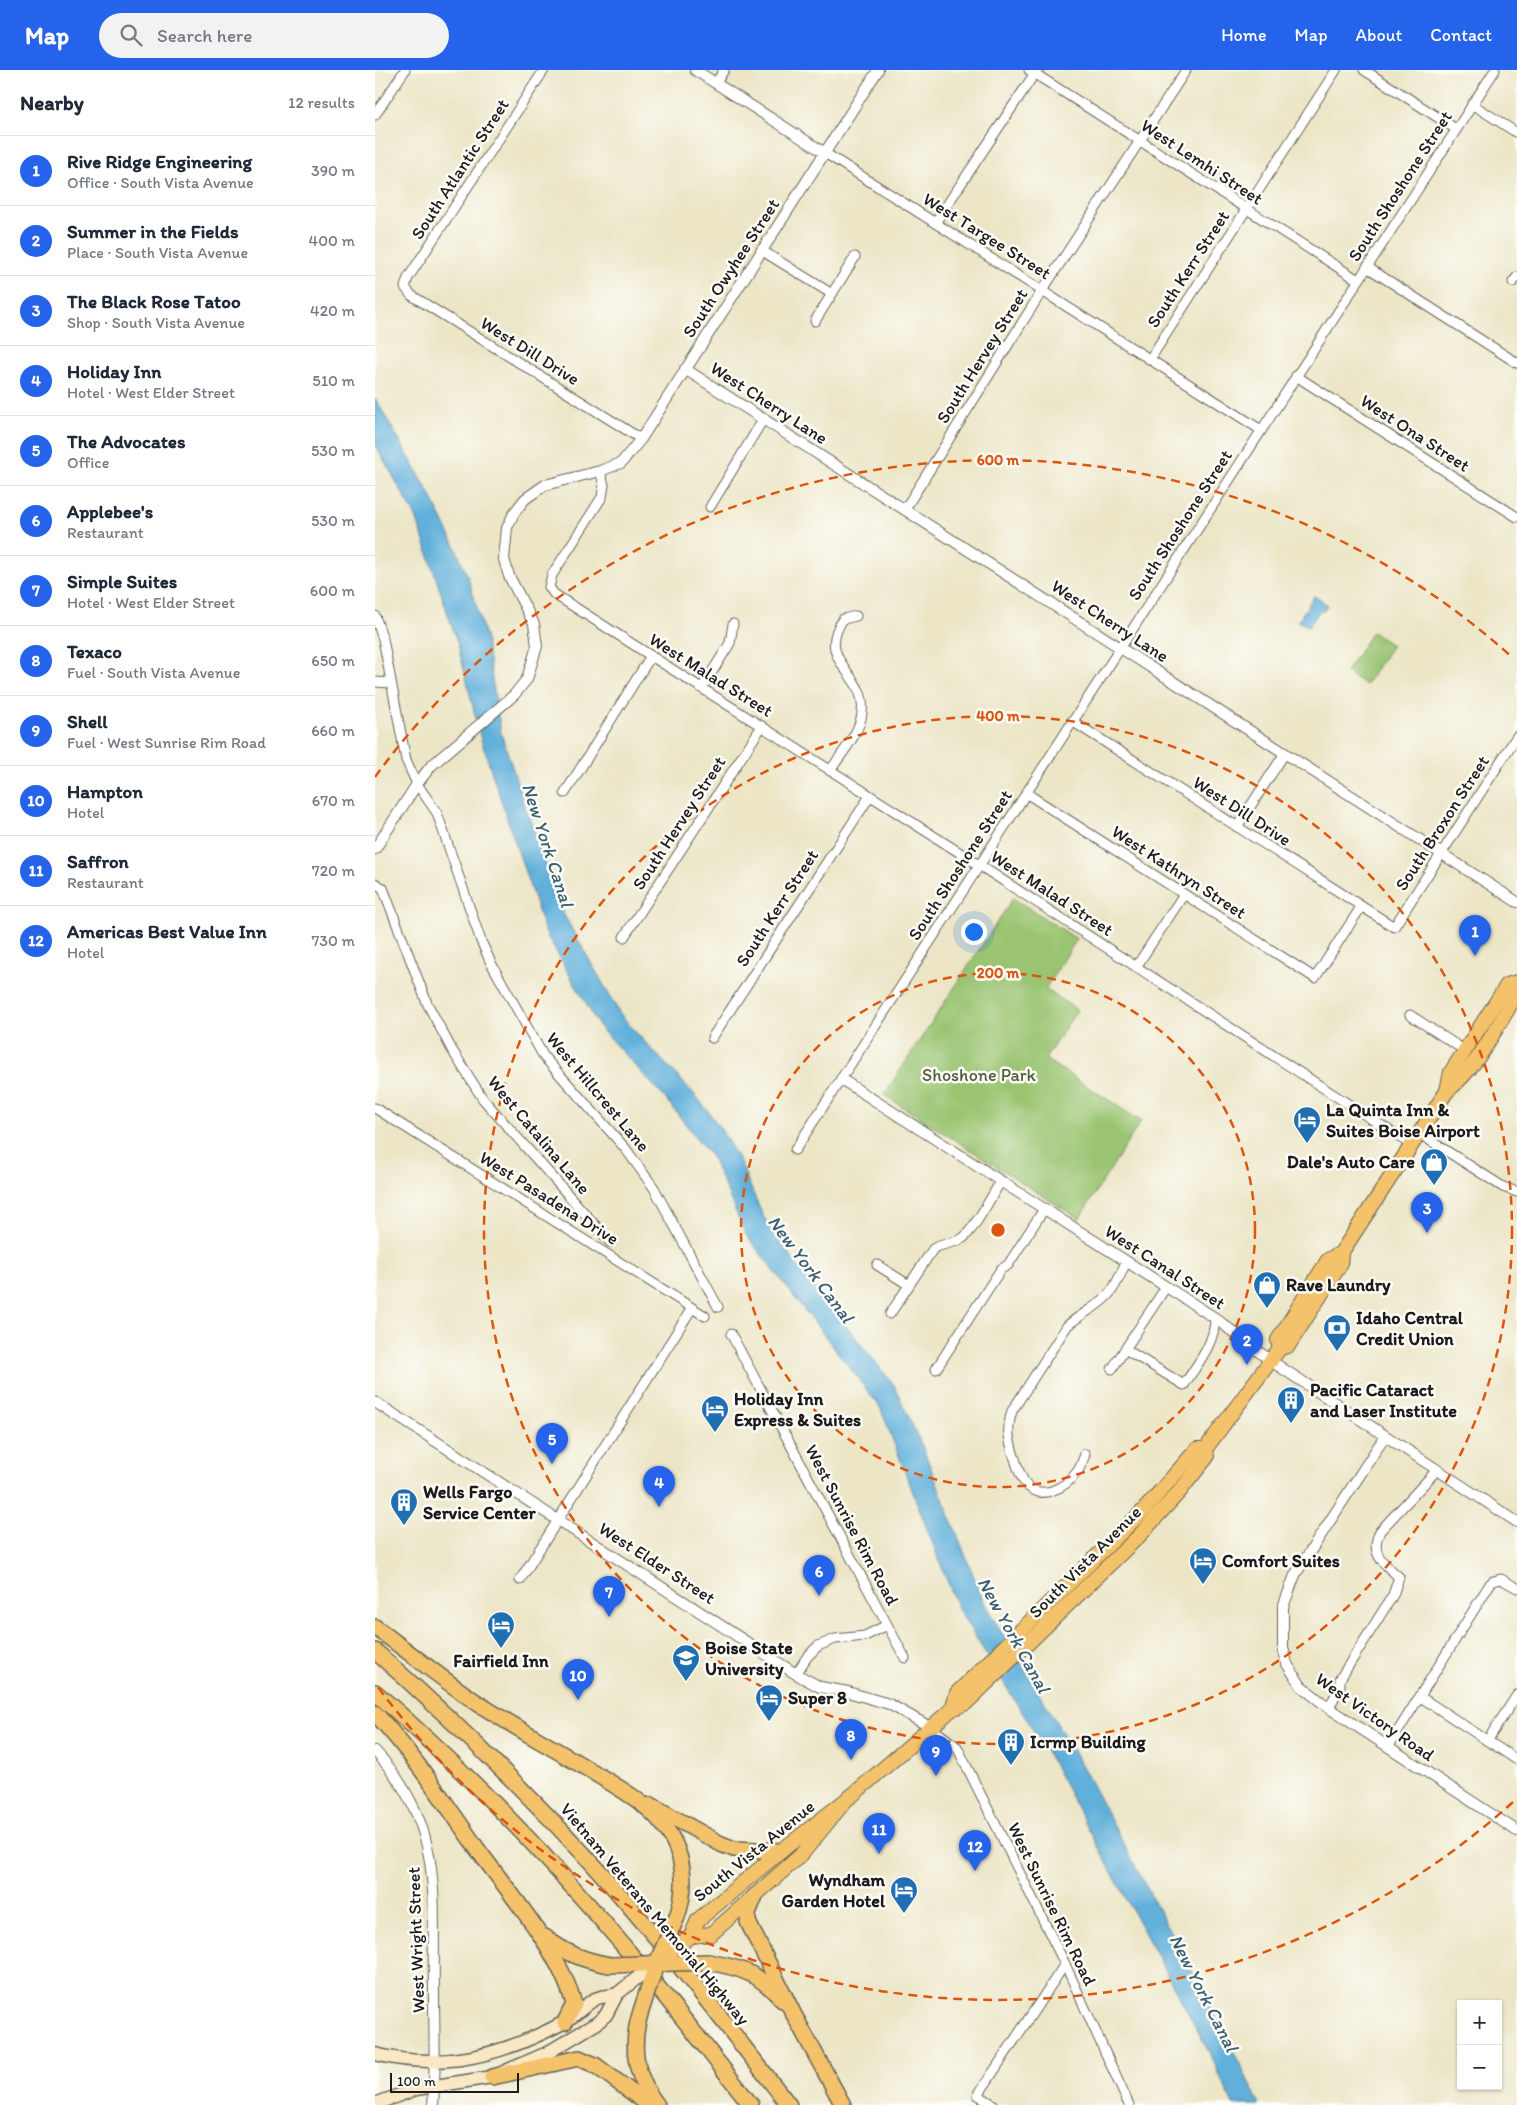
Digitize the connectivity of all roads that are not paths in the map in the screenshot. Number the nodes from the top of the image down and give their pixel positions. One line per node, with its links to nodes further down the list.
1 (405, 70): 13 (street)
2 (544, 70): 24 (street, South Atlantic Street)
3 (695, 70): 11 (street, West Targee Street)
4 (724, 70): 11 (street)
5 (878, 70): 17 (street, South Owyhee Street)
6 (1186, 70): 16 (street, South Hervey Street)
7 (1335, 70): 18 (street, South Kerr Street)
8 (1364, 70): 14 (street)
9 (1495, 70): 12 (street, South Shoshone Street)
10 (1033, 71): 16 (street, West Lemhi Street); 19 (street)
11 (715, 83): 17 (street, West Targee Street)
12 (1472, 104): 14 (street, South Shoshone Street); 15 (street)
13 (375, 115)
14 (1456, 129): 22 (street, South Shoshone Street)
15 (1517, 133)
16 (1139, 140): 18 (street, West Lemhi Street); 25 (street, South Hervey Street)
17 (825, 153): 19 (street, West Targee Street); 20 (street, South Owyhee Street)
18 (1246, 209): 23 (street, West Lemhi Street); 28 (street, South Kerr Street)
19 (935, 223): 25 (street, West Targee Street)
20 (761, 250): 26 (street); 30 (street, South Owyhee Street)
21 (855, 257): 26 (street)
22 (1367, 267): 23 (street, South Shoshone Street); 29 (street)
23 (1358, 280): 31 (street, South Shoshone Street)
24 (405, 287): 34 (street, West Dill Drive)
25 (1042, 291): 28 (street, West Targee Street); 37 (street, South Hervey Street)
26 (832, 294): 27 (street)
27 (815, 321)
28 (1150, 359): 33 (street, West Targee Street)
29 (1517, 364)
30 (685, 369): 32 (street, West Cherry Lane); 34 (street, South Owyhee Street)
31 (1296, 376): 33 (street, South Shoshone Street); 38 (street, West Ona Street)
32 (764, 418): 36 (street); 37 (street, West Cherry Lane)
33 (1261, 430): 42 (street, South Shoshone Street)
34 (641, 439): 35 (street, South Owyhee Street)
35 (600, 471): 43 (street, West Malad Street); 52 (street, South Owyhee Street)
36 (710, 508)
37 (905, 509): 42 (street, West Cherry Lane)
38 (1517, 517)
39 (375, 616): 45 (street, West Hillcrest Lane)
40 (857, 616): 51 (street)
41 (733, 624): 46 (street)
42 (1120, 648): 47 (street, South Shoshone Street); 50 (street, West Cherry Lane)
43 (651, 656): 46 (street, West Malad Street); 53 (street)
44 (375, 682): 45 (street)
45 (391, 683): 52 (street, West Hillcrest Lane)
46 (702, 688): 48 (street, West Malad Street)
47 (1072, 722): 54 (street, South Shoshone Street); 56 (street, West Dill Drive)
48 (762, 726): 51 (street, West Malad Street); 65 (street, South Hervey Street)
49 (1517, 736): 58 (street, South Broxon Street)
50 (1285, 753): 56 (street); 58 (street, West Cherry Lane)
51 (831, 770): 55 (street, West Malad Street)
52 (417, 784): 57 (street, South Owyhee Street); 85 (street, West Hillcrest Lane)
53 (565, 793)
54 (1026, 793): 59 (street, South Shoshone Street); 61 (street, West Kathryn Street)
55 (870, 796): 59 (street, West Malad Street); 70 (street, South Kerr Street)
56 (1237, 827): 63 (street, West Dill Drive)
57 (375, 849)
58 (1442, 853): 62 (street, West Cherry Lane); 64 (street, South Broxon Street)
59 (979, 865): 66 (street, West Malad Street); 72 (street, South Shoshone Street)
60 (375, 883): 80 (street, West Catalina Lane)
61 (1184, 894): 63 (street, West Kathryn Street); 66 (street)
62 (1517, 902)
63 (1361, 906): 64 (street, West Dill Drive)
64 (1394, 927)
65 (624, 937)
66 (1136, 967): 75 (street, West Malad Street)
67 (1517, 982): 71 (main road, South Vista Avenue)
68 (1517, 994): 73 (main road, South Vista Avenue)
69 (1410, 1015): 71 (street)
70 (712, 1038)
71 (1465, 1050): 73 (main road, South Vista Avenue)
72 (841, 1079): 76 (street, South Shoshone Street); 77 (street, West Canal Street)
73 (1447, 1091): 75 (main road, South Vista Avenue)
74 (375, 1108): 86 (street, West Pasadena Drive)
75 (1416, 1140): 78 (street, West Malad Street); 92 (main road, South Vista Avenue)
76 (795, 1150)
77 (1001, 1181): 79 (street, West Canal Street); 83 (street)
78 (1517, 1192)
79 (1044, 1209): 81 (street, West Canal Street); 93 (street)
80 (610, 1242)
81 (1127, 1262): 84 (street, West Canal Street); 98 (street)
82 (877, 1265): 83 (street)
83 (909, 1285): 87 (street)
84 (1167, 1287): 89 (street, West Canal Street); 91 (street)
85 (718, 1307)
86 (692, 1308): 88 (street, West Pasadena Drive); 100 (street)
87 (890, 1314)
88 (705, 1316)
89 (1215, 1318): 91 (street); 92 (street, West Canal Street)
90 (731, 1334): 104 (street, West Sunrise Rim Road)
91 (1125, 1349): 94 (street)
92 (1271, 1361): 96 (street, West Canal Street); 97 (main road, South Vista Avenue)
93 (936, 1369)
94 (1112, 1369)
95 (375, 1402): 100 (street, West Elder Street)
96 (1385, 1436): 99 (street, West Canal Street); 113 (street, West Victory Road)
97 (1206, 1449): 112 (main road, South Vista Avenue); 112 (main road, South Vista Avenue)
98 (1085, 1454)
99 (1437, 1470): 101 (street, West Canal Street); 113 (street)
100 (559, 1519): 102 (street); 108 (street, West Elder Street)
101 (1517, 1522)
102 (520, 1580)
103 (1517, 1588): 111 (street)
104 (887, 1625): 107 (street, West Sunrise Rim Road); 108 (street, West Sunrise Rim Road)
105 (375, 1627): 120 (highway)
106 (375, 1651): 141 (highway, Vietnam Veterans Memorial Highway)
107 (905, 1658)
108 (796, 1674): 115 (street, West Elder Street)
109 (375, 1692): 140 (highway)
110 (1517, 1695): 116 (street)
111 (1419, 1696): 116 (street); 117 (street)
112 (952, 1708): 115 (main road, South Vista Avenue)
113 (1329, 1708): 117 (street, West Victory Road)
114 (375, 1713): 125 (highway)
115 (931, 1728): 121 (main road, South Vista Avenue); 128 (street, West Sunrise Rim Road)
116 (1487, 1741): 119 (street)
117 (1388, 1747): 122 (street, West Victory Road)
118 (375, 1751): 133 (street, West Wright Street)
119 (1517, 1760)
120 (622, 1790): 123 (highway); 127 (highway, bridge)
121 (846, 1800): 123 (main road, South Vista Avenue); 124 (main road, South Vista Avenue)
122 (1517, 1831)
123 (781, 1851): 126 (main road, South Vista Avenue)
124 (755, 1896): 126 (main road, South Vista Avenue); 130 (highway)
125 (535, 1927): 127 (highway, bridge); 131 (highway)
126 (691, 1936): 127 (main road, South Vista Avenue, bridge)
127 (657, 1962): 129 (main road, South Vista Avenue, bridge); 130 (highway, bridge); 139 (highway, bridge)
128 (1065, 1964): 143 (street); 144 (street, West Sunrise Rim Road)
129 (617, 1994): 131 (main road, South Vista Avenue); 134 (main road, South Vista Avenue)
130 (793, 2013): 142 (highway)
131 (565, 2022): 133 (main road, South Vista Avenue)
132 (375, 2054): 133 (main road, South Vista Avenue)
133 (436, 2062): 135 (street, West Wright Street)
134 (492, 2077): 135 (main road, South Vista Avenue); 138 (highway)
135 (435, 2084): 136 (main road, South Vista Avenue); 137 (street, West Wright Street)
136 (375, 2104)
137 (433, 2105)
138 (649, 2105)
139 (657, 2105)
140 (751, 2105)
141 (789, 2105)
142 (843, 2105)
143 (994, 2105)
144 (1129, 2105)

